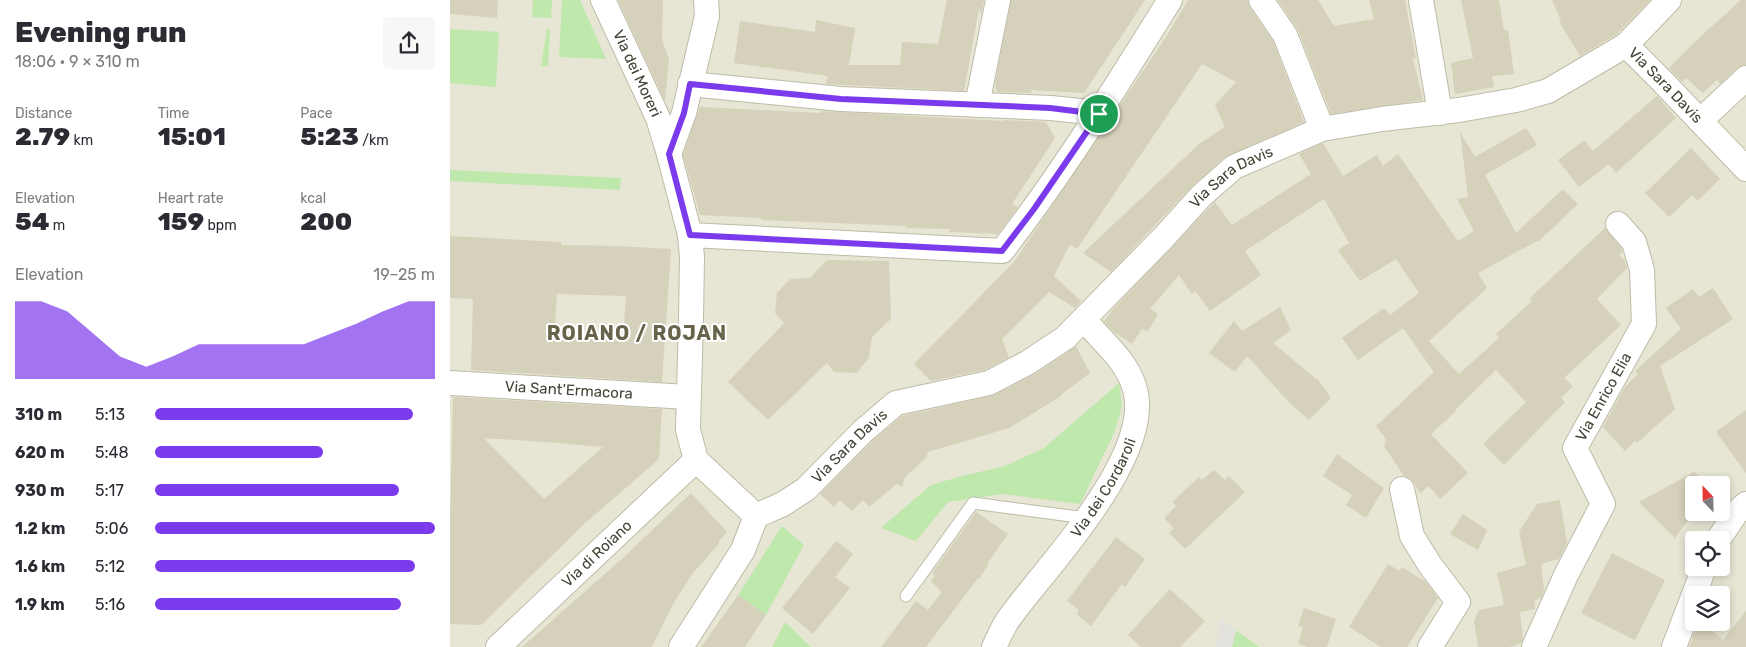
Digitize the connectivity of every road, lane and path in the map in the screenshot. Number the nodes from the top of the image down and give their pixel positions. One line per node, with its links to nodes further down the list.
1 (603, 0): 16 (street, Via dei Moreri)
2 (706, 0): 10 (street)
3 (998, 0): 11 (street)
4 (1170, 0): 12 (street)
5 (1261, 0): 15 (street)
6 (1421, 0): 13 (street)
7 (1669, 0): 8 (street)
8 (1626, 45): 13 (street, Via Sara Davis); 14 (street, Via Sara Davis)
9 (1746, 78): 14 (street)
10 (690, 84): 11 (street); 16 (street)
11 (976, 105): 12 (street)
12 (1099, 114): 19 (street)
13 (1440, 114): 15 (street, Via Sara Davis)
14 (1700, 121): 17 (street, Via Sara Davis)
15 (1322, 129): 20 (street, Via Sara Davis)
16 (669, 154): 19 (street, Via dei Moreri)
17 (1746, 169)
18 (1618, 224): 35 (street, Via Enrico Elia)
19 (690, 235): 22 (street, Via dei Moreri)
20 (1084, 319): 26 (street, Via Sara Davis); 27 (street, Via dei Cordaroli)
21 (450, 383): 22 (street, Via Sant'Ermacora)
22 (688, 397): 23 (street, Via dei Moreri)
23 (696, 460): 26 (street); 31 (street, Via di Roiano)
24 (1402, 489): 34 (street)
25 (1746, 504): 28 (street)
26 (756, 516): 32 (street)
27 (1086, 518): 30 (lane); 33 (street, Via dei Cordaroli)
28 (1724, 531)
29 (1701, 576): 36 (street)
30 (906, 596)
31 (498, 647)
32 (681, 647)
33 (994, 647)
34 (1430, 647)
35 (1534, 647)
36 (1674, 647)

